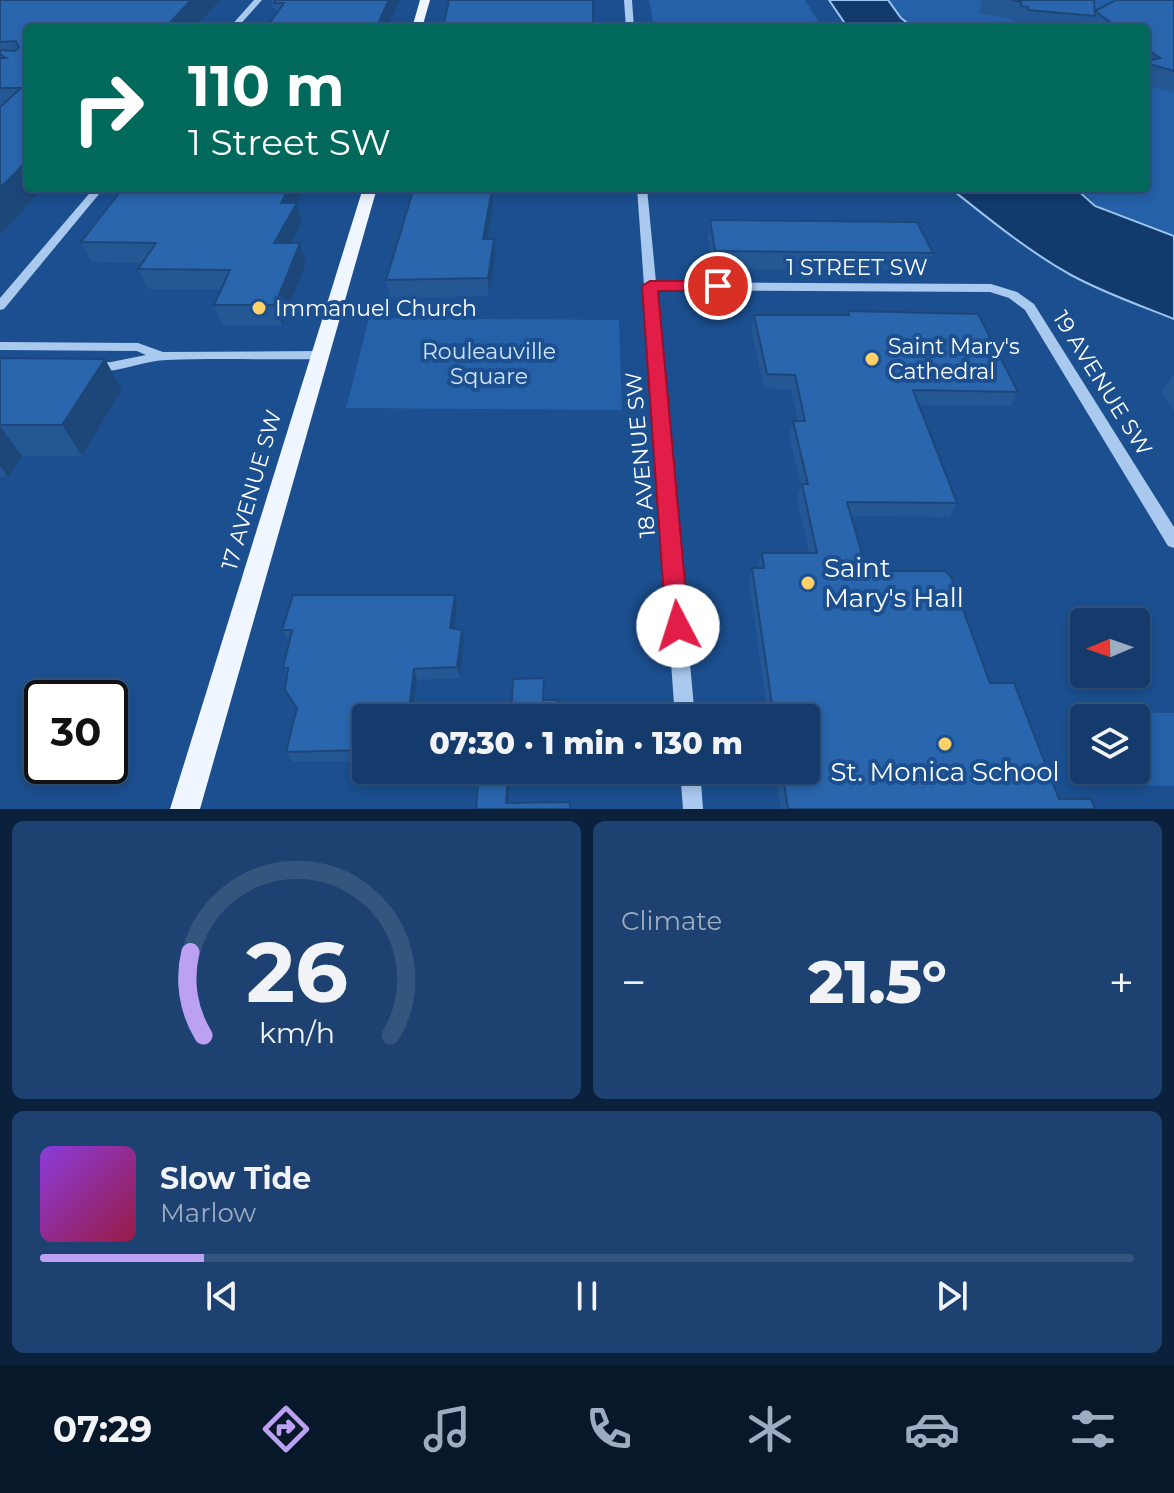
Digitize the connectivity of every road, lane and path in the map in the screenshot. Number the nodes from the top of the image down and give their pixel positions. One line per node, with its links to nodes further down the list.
1 (258, 0): 4 (street)
2 (425, 0): 5 (main road)
3 (628, 0): 6 (street)
4 (237, 24)
5 (418, 24)
6 (630, 24)
7 (96, 192): 12 (street)
8 (369, 192): 14 (main road, 17 AVENUE SW)
9 (642, 192): 10 (street, 18 AVENUE SW)
10 (650, 286): 11 (street, 1 STREET SW); 18 (street, 18 AVENUE SW)
11 (1013, 295): 17 (street, 19 AVENUE SW)
12 (0, 306)
13 (0, 346): 15 (street)
14 (320, 355): 15 (street); 20 (main road, 17 AVENUE SW)
15 (162, 356): 16 (street)
16 (79, 367)
17 (1174, 541)
18 (684, 704)
19 (691, 784): 21 (street)
20 (185, 809)
21 (693, 809)

